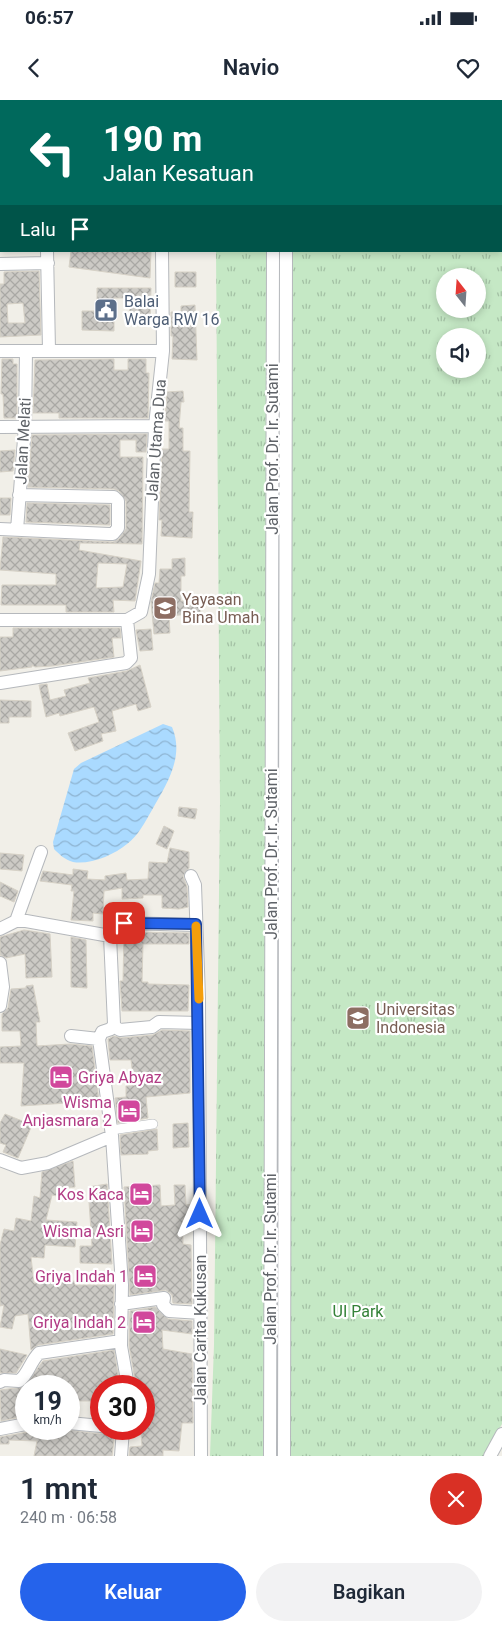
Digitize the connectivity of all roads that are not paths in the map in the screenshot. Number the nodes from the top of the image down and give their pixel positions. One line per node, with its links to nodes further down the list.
1 (162, 252): 9 (street, Jalan Utama Dua)
2 (273, 252): 45 (street, Jalan Prof. Dr. Ir. Sutami)
3 (286, 252): 46 (street, Jalan Prof. Dr. Ir. Sutami)
4 (47, 257): 5 (street); 6 (street)
5 (0, 264)
6 (49, 350): 8 (street); 9 (street)
7 (0, 351): 8 (street)
8 (26, 351): 10 (street, Jalan Melati)
9 (163, 351): 11 (street, Jalan Utama Dua)
10 (25, 426): 11 (street); 12 (street); 13 (street, Jalan Melati)
11 (155, 426): 17 (street, Jalan Utama Dua)
12 (0, 427)
13 (20, 495): 15 (street, Jalan Melati); 15 (street)
14 (0, 529): 15 (street)
15 (17, 530)
16 (0, 620): 17 (street)
17 (127, 620): 18 (street)
18 (0, 683)
19 (41, 852): 21 (street)
20 (191, 876): 22 (street, Jalan Carita Kukusan)
21 (16, 921): 23 (street); 24 (street)
22 (196, 924): 24 (street); 27 (street, Jalan Carita Kukusan)
23 (0, 929)
24 (110, 936): 28 (street)
25 (0, 963): 26 (street)
26 (0, 1006)
27 (199, 1023): 28 (street); 35 (street, Jalan Carita Kukusan)
28 (113, 1026): 30 (street)
29 (71, 1036): 30 (street)
30 (99, 1040): 32 (street)
31 (153, 1124): 32 (street)
32 (111, 1133): 33 (street); 34 (street)
33 (0, 1160)
34 (121, 1304): 35 (street); 36 (street)
35 (201, 1313): 44 (street, Jalan Carita Kukusan)
36 (121, 1341): 37 (street); 38 (street)
37 (126, 1375)
38 (0, 1382)
39 (15, 1426): 40 (street)
40 (0, 1428)
41 (502, 1434): 47 (street)
42 (121, 1440): 43 (street)
43 (121, 1456)
44 (200, 1456)
45 (270, 1456)
46 (284, 1456)
47 (490, 1456)

